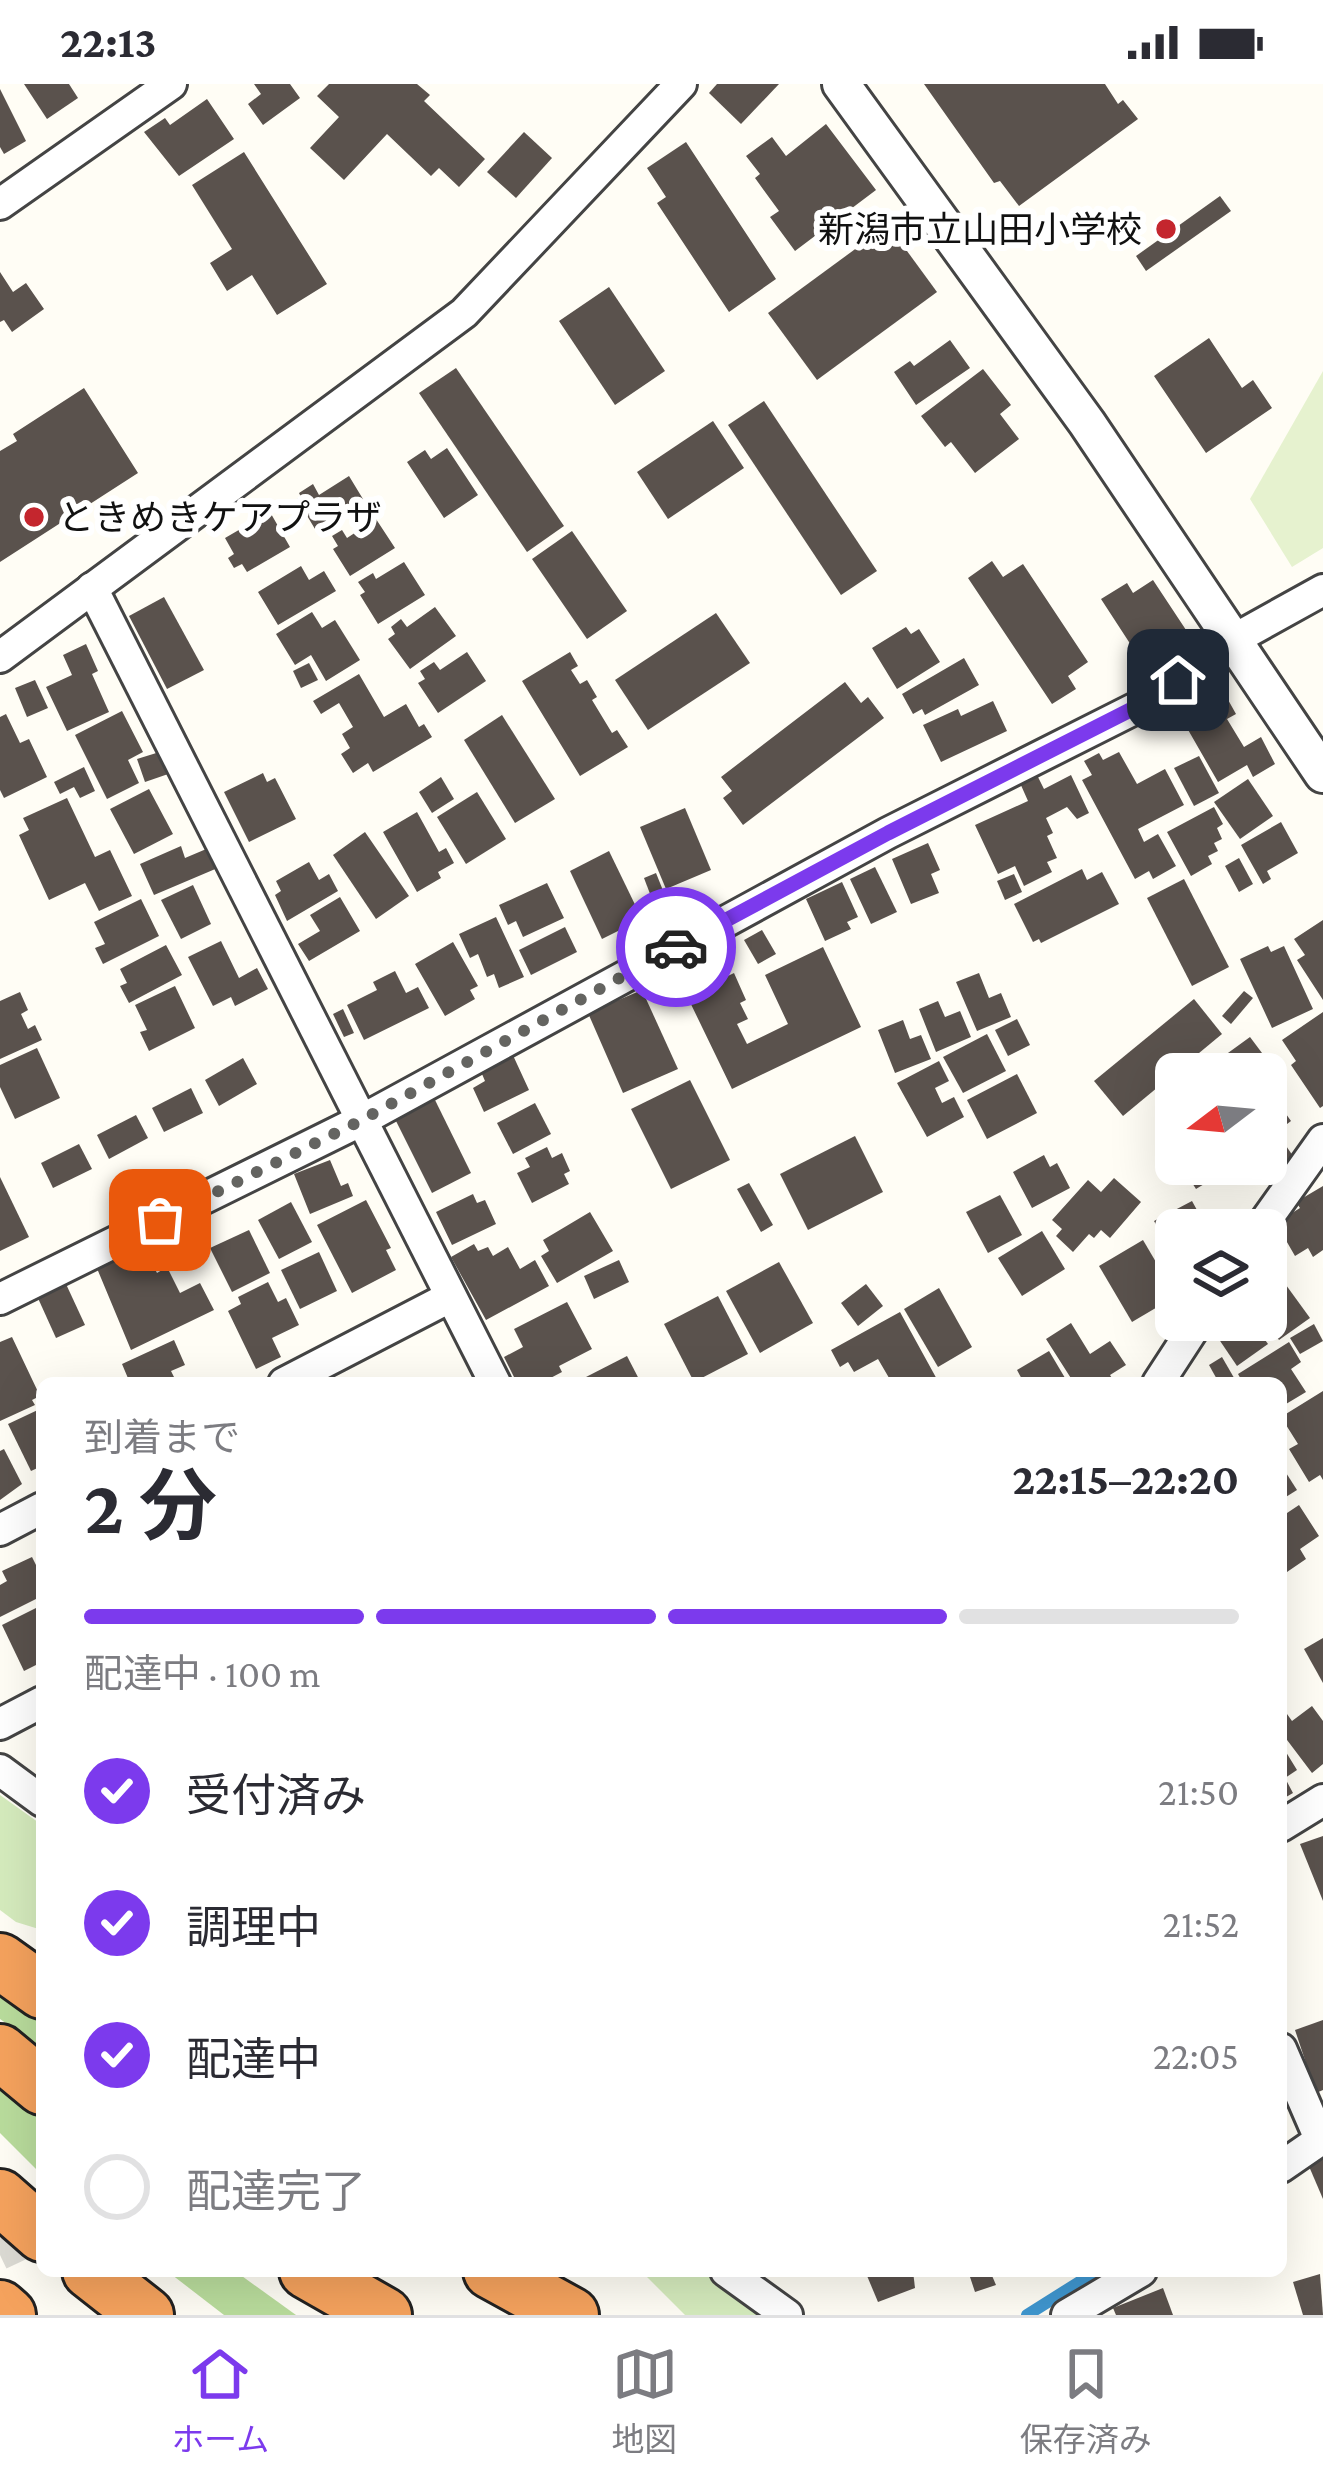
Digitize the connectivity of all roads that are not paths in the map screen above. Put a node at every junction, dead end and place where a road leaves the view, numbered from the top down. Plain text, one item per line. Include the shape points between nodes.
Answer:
1 (171, 84) edge
2 (681, 84) edge
3 (841, 84) edge
4 (0, 204) edge
5 (92, 588) junction
6 (1323, 590) edge
7 (1233, 640) junction
8 (0, 657) edge
9 (1323, 774) edge
10 (360, 1121) junction
11 (1323, 1141) edge
12 (1273, 1209) edge
13 (450, 1297) junction
14 (0, 1299) edge
15 (1185, 1341) edge
16 (296, 1377) edge
17 (492, 1377) edge
18 (1162, 1377) edge
19 (36, 1511) edge
20 (0, 1530) edge
21 (36, 1705) edge
22 (0, 1724) edge
23 (0, 1770) edge
24 (36, 1797) edge
25 (1323, 1799) edge
26 (1287, 1822) edge
27 (0, 1960) edge
28 (36, 1986) edge
29 (0, 2052) edge
30 (1287, 2062) edge
31 (36, 2082) edge
32 (1322, 2139) edge
33 (1287, 2163) edge
34 (0, 2197) edge
35 (36, 2229) edge
36 (98, 2277) edge
37 (270, 2277) edge
38 (318, 2277) edge
39 (502, 2277) edge
40 (734, 2277) edge
41 (1128, 2277) edge
42 (0, 2308) edge
43 (8, 2315) edge
44 (146, 2315) edge
45 (324, 2315) edge
46 (385, 2315) edge
47 (571, 2315) edge
48 (787, 2315) edge
49 (1067, 2315) edge

1 - 4 street
2 - 5 street via 464,313
3 - 7 street
5 - 8 street
5 - 10 street
6 - 7 street
7 - 9 street
7 - 10 street via 1150,700
10 - 13 street
10 - 14 street
11 - 12 street
13 - 16 street
13 - 17 street
15 - 18 street
19 - 20 street
21 - 22 street
23 - 24 street
25 - 26 street
27 - 28 highway
29 - 31 highway
30 - 32 street
32 - 33 street
34 - 35 highway
36 - 44 highway
37 - 45 highway
38 - 46 highway
39 - 47 highway
40 - 48 street
41 - 49 street
42 - 43 highway

